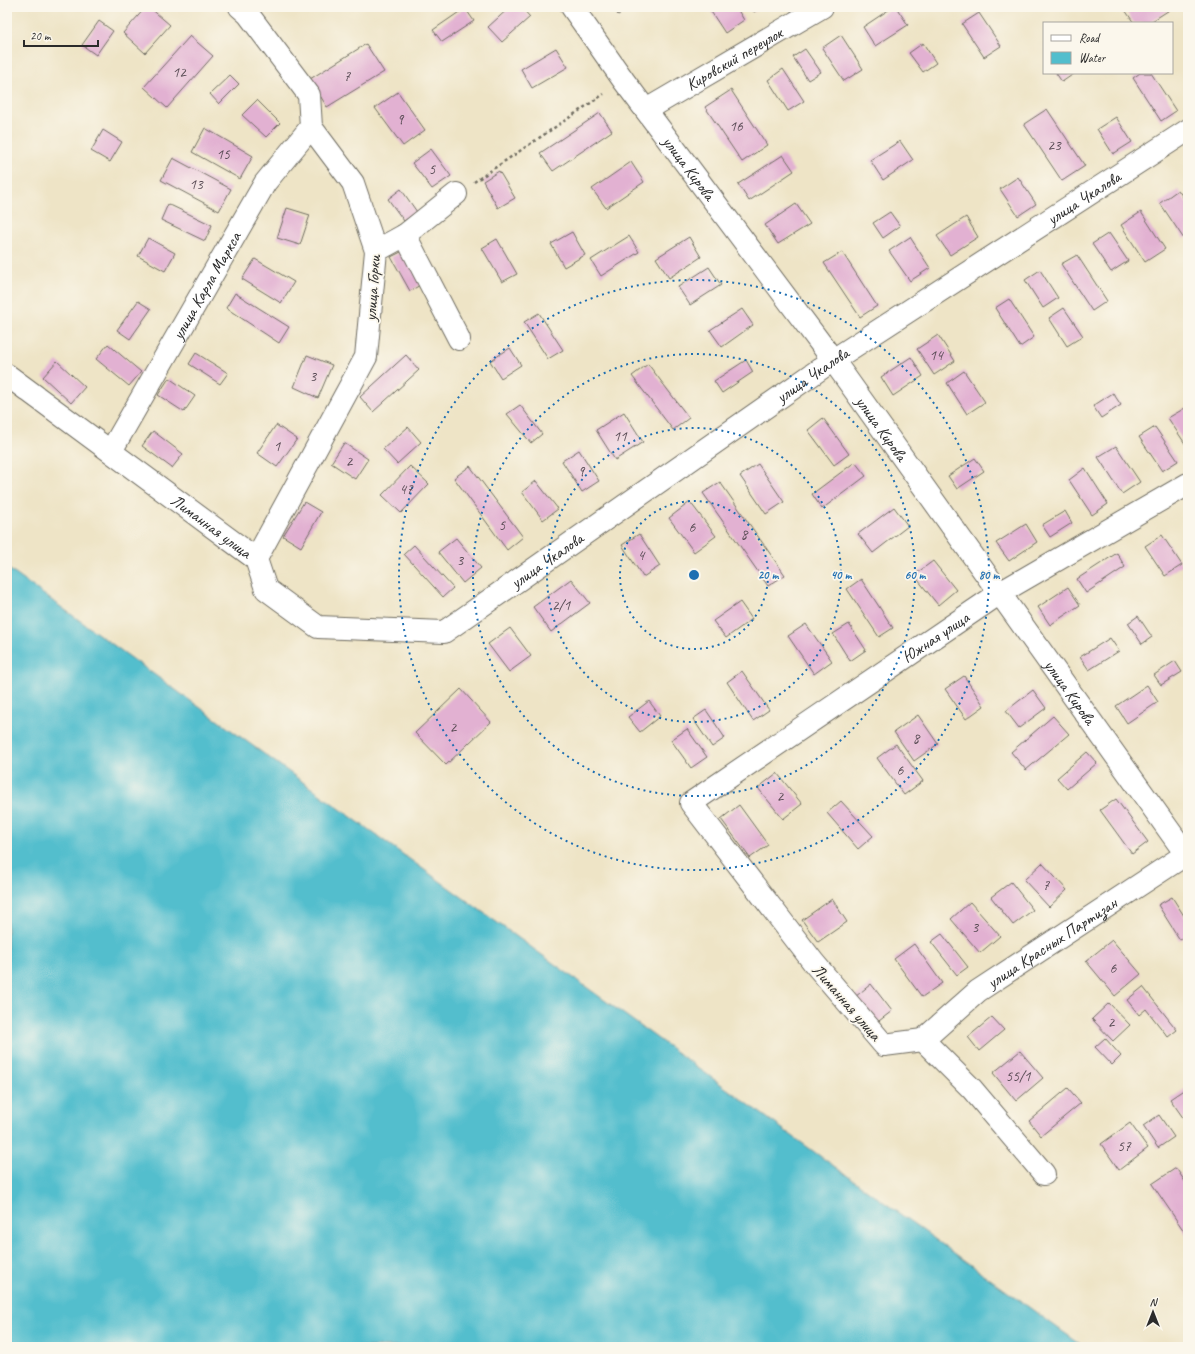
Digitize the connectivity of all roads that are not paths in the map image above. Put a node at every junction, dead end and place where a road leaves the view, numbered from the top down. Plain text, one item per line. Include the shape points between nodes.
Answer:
1 (572, 7) edge
2 (822, 7) edge
3 (249, 9) edge
4 (646, 110) junction
5 (311, 127) junction
6 (1188, 130) edge
7 (456, 194) road end
8 (405, 235) junction
9 (376, 251) junction
10 (459, 339) dead end
11 (833, 360) junction
12 (7, 375) edge
13 (111, 451) junction
14 (1188, 484) edge
15 (256, 559) junction
16 (1000, 593) junction
17 (444, 632) joint
18 (691, 803) joint
19 (1187, 854) edge
20 (923, 1040) junction
21 (1044, 1174) dead end

1 - 4 street, улица Кирова
2 - 4 street, Кировский переулок
3 - 5 street via 309,95
4 - 11 street, улица Кирова
5 - 9 street, улица Горки via 353,183
5 - 13 street, улица Карла Маркса via 265,183
6 - 11 street, улица Чкалова
7 - 8 street
8 - 9 street
8 - 10 street
9 - 15 street, улица Горки via 366,357
11 - 16 street, улица Кирова
11 - 17 street, улица Чкалова
12 - 13 street, Лиманная улица
13 - 15 street, Лиманная улица
14 - 16 street, Южная улица
15 - 17 street, Лиманная улица via 266,589 318,627
16 - 18 street, Южная улица
16 - 19 street, улица Кирова
18 - 20 street, Лиманная улица via 814,963 884,1045
19 - 20 street, улица Красных Партизан via 978,991
20 - 21 street via 972,1090

